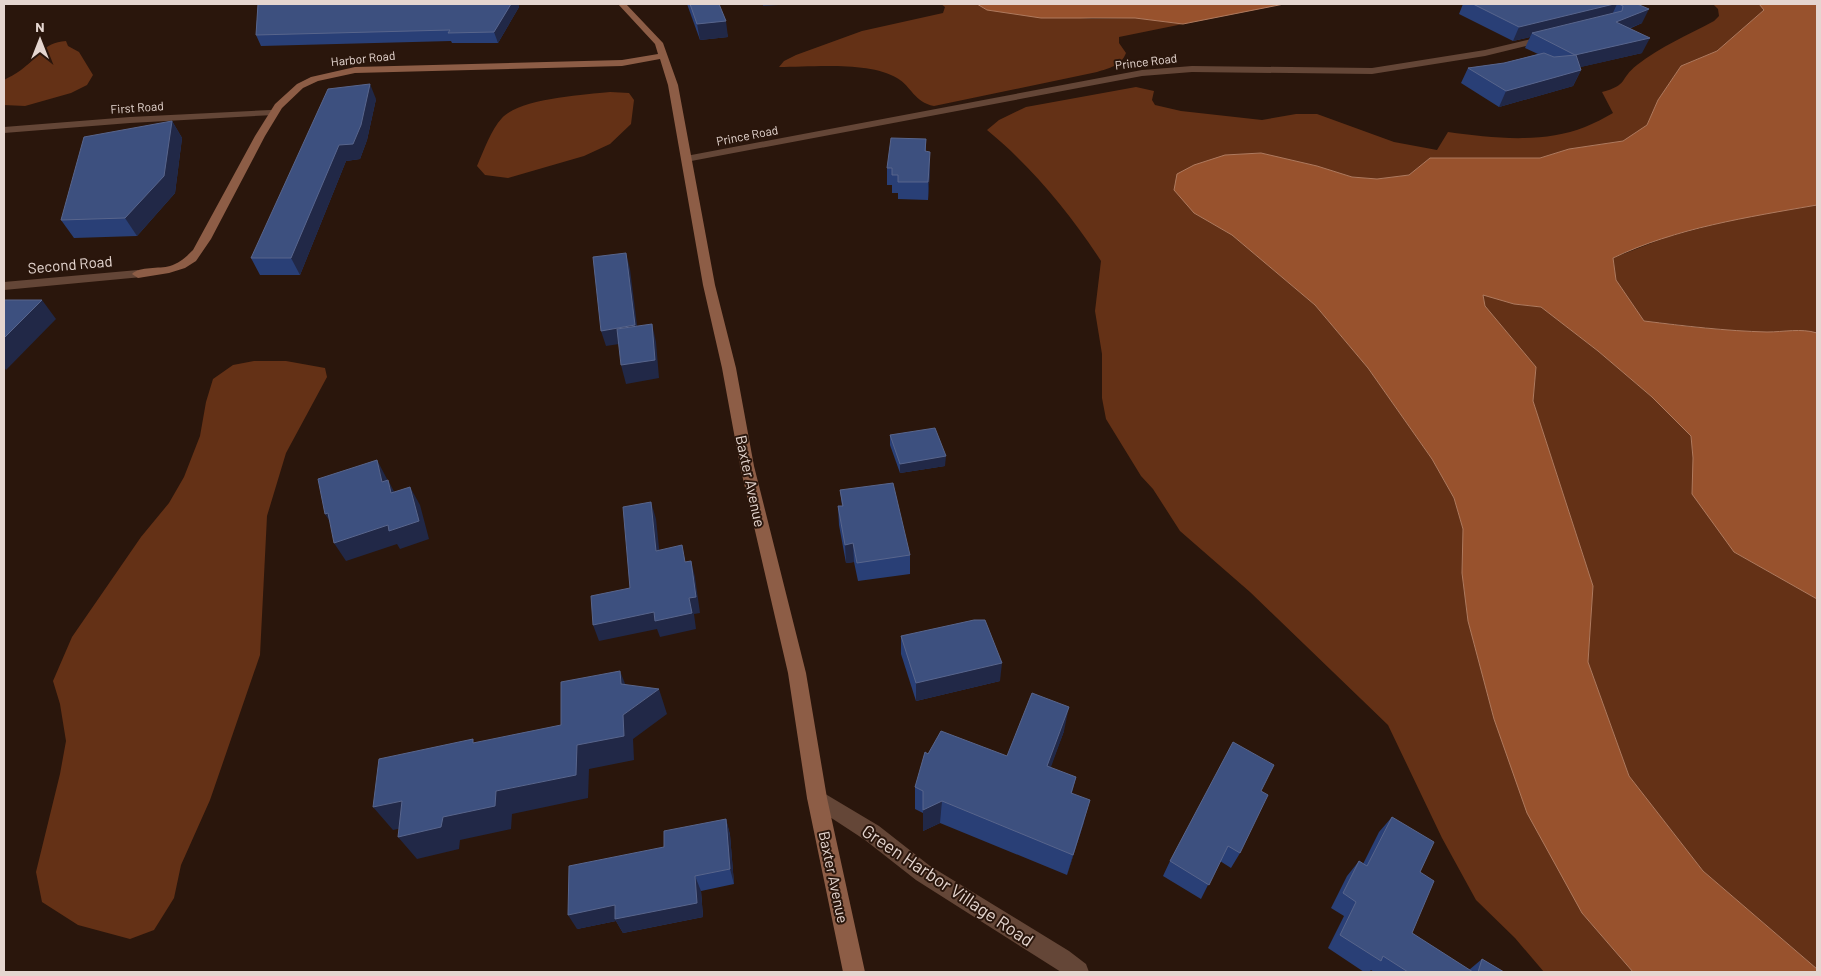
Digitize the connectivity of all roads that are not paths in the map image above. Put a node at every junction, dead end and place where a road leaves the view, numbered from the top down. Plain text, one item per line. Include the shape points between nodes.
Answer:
1 (622, 4) edge
2 (1553, 37) edge
3 (663, 56) junction
4 (271, 113) junction
5 (4, 130) edge
6 (686, 159) junction
7 (138, 274) joint
8 (4, 286) edge
9 (817, 798) junction
10 (854, 972) edge
11 (1078, 972) edge

1 - 3 street, Baxter Avenue via 659,43
2 - 6 street, Prince Road via 1485,54 1372,71 1192,68 1142,73
3 - 4 street, Harbor Road via 622,64 389,67 331,73 291,92
3 - 6 street, Baxter Avenue via 675,93
4 - 5 street, First Road
4 - 7 street, Harbor Road via 210,232 194,256 168,270
6 - 9 street, Baxter Avenue via 747,466 798,673
7 - 8 street, Second Road
9 - 10 street, Baxter Avenue
9 - 11 street, Green Harbor Village Road via 872,833 923,873

